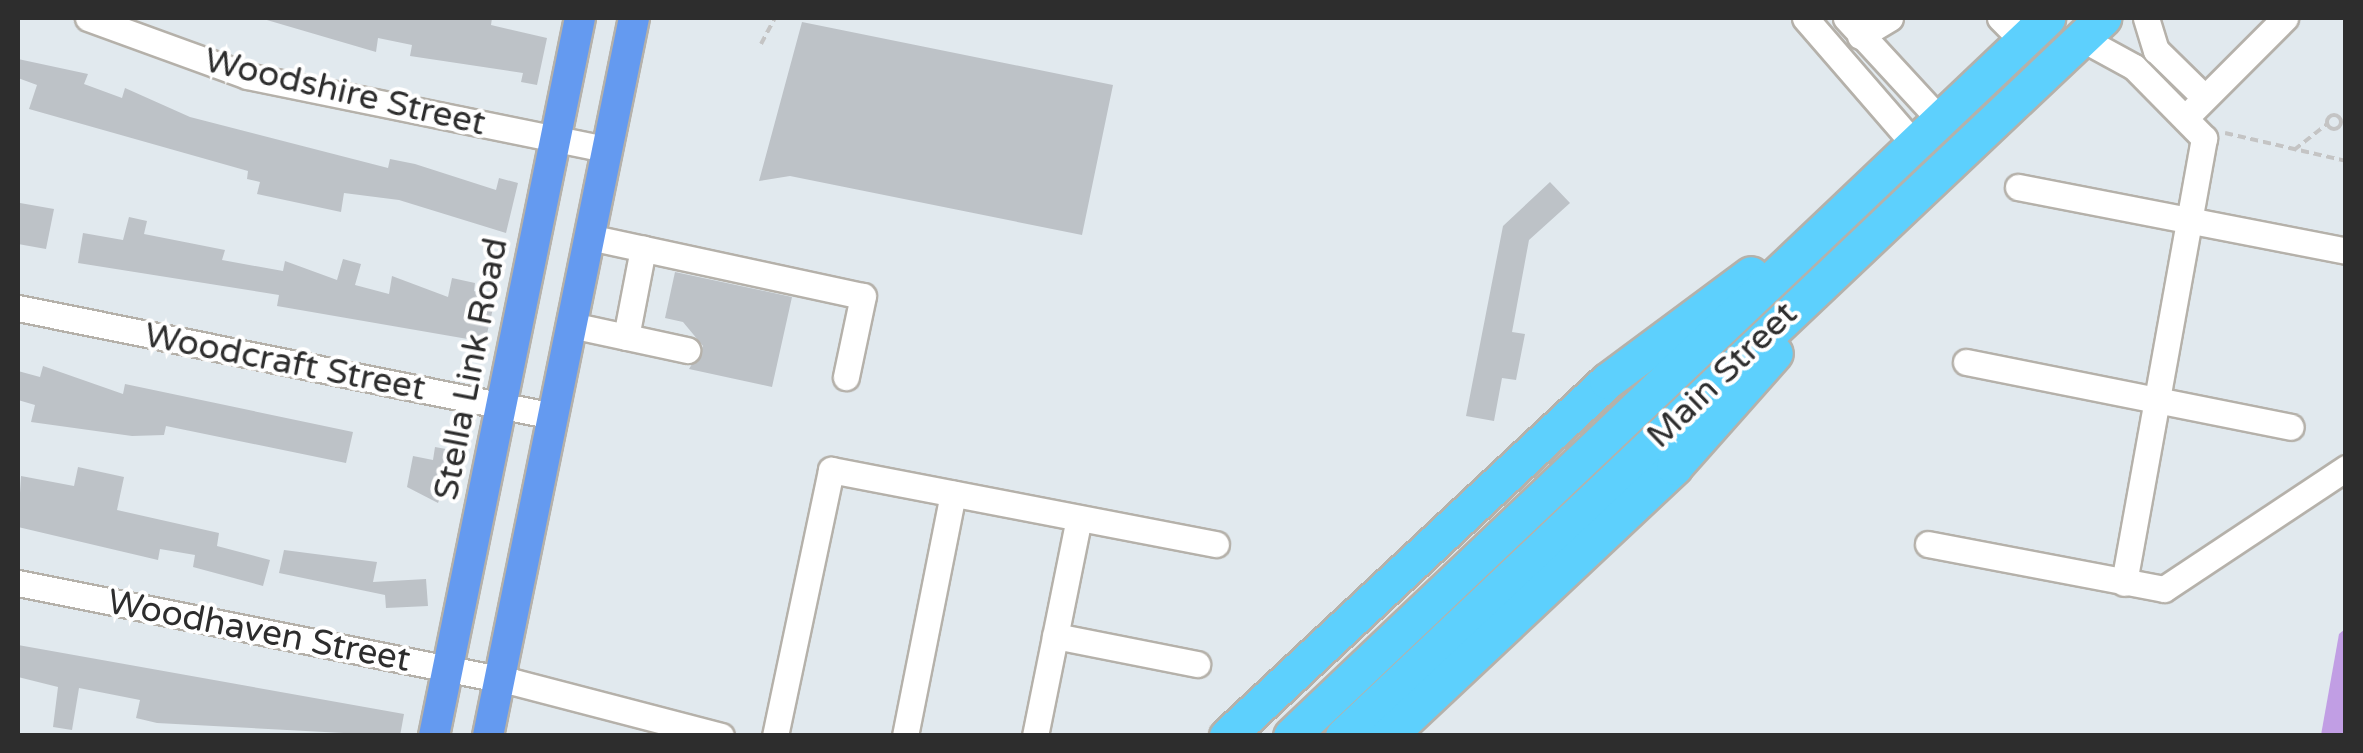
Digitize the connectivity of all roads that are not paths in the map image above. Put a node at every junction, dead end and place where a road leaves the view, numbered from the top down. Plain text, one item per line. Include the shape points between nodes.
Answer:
1 (88, 18) edge
2 (580, 18) edge
3 (634, 18) edge
4 (1804, 18) edge
5 (1890, 18) edge
6 (2146, 18) edge
7 (2285, 18) edge
8 (2023, 25) edge
9 (1853, 27) edge
10 (2092, 28) edge
11 (2167, 60) junction
12 (2150, 82) junction
13 (2196, 106) junction
14 (1927, 132) junction
15 (556, 139) junction
16 (607, 149) junction
17 (1931, 176) junction
18 (1880, 178) junction
19 (2018, 187) dead end
20 (2194, 222) junction
21 (589, 237) junction
22 (642, 249) junction
23 (2346, 251) edge
24 (18, 308) edge
25 (572, 325) junction
26 (626, 337) junction
27 (687, 350) dead end
28 (1966, 362) dead end
29 (846, 377) dead end
30 (2160, 401) junction
31 (502, 405) junction
32 (553, 416) junction
33 (2290, 427) dead end
34 (2346, 468) edge
35 (953, 494) junction
36 (1079, 518) junction
37 (1216, 544) dead end
38 (1928, 544) dead end
39 (18, 583) edge
40 (2124, 583) junction
41 (1056, 636) junction
42 (1197, 664) dead end
43 (448, 668) junction
44 (500, 679) junction
45 (434, 736) edge
46 (488, 736) edge
47 (722, 736) edge
48 (775, 736) edge
49 (904, 736) edge
50 (1036, 736) edge
51 (1227, 736) edge
52 (1291, 736) edge
53 (1344, 736) edge
54 (1388, 736) edge

1 - 15 street, Woodshire Street via 247,76
2 - 15 main road, Stella Link Road
3 - 16 main road
4 - 14 street
5 - 9 street
6 - 11 street
7 - 13 street
8 - 14 highway, Main Street
9 - 14 street
10 - 12 street
10 - 17 highway, Main Street
11 - 12 street
11 - 13 street
12 - 13 street
13 - 20 street via 2204,138
14 - 18 highway, Main Street
15 - 16 street, Woodshire Street
15 - 31 main road, Stella Link Road
16 - 21 main road
17 - 53 highway, Main Street
17 - 54 highway via 1674,467
18 - 51 highway via 1607,381
18 - 52 highway, Main Street
19 - 20 street
20 - 23 street
20 - 30 street
21 - 22 street
21 - 25 main road
22 - 26 street
22 - 29 street via 863,296
24 - 31 street, Woodcraft Street
25 - 26 street
25 - 32 main road
26 - 27 street
28 - 30 street
30 - 33 street
30 - 40 street
31 - 32 street, Woodcraft Street
31 - 43 main road, Stella Link Road
32 - 44 main road
34 - 40 street via 2180,584
35 - 36 street
35 - 48 street via 832,470
35 - 49 street
36 - 37 street
36 - 41 street
38 - 40 street
39 - 43 street, Woodhaven Street
41 - 42 street
41 - 50 street
43 - 44 street, Woodhaven Street
43 - 45 main road, Stella Link Road
44 - 46 main road
44 - 47 street, Woodhaven Street

